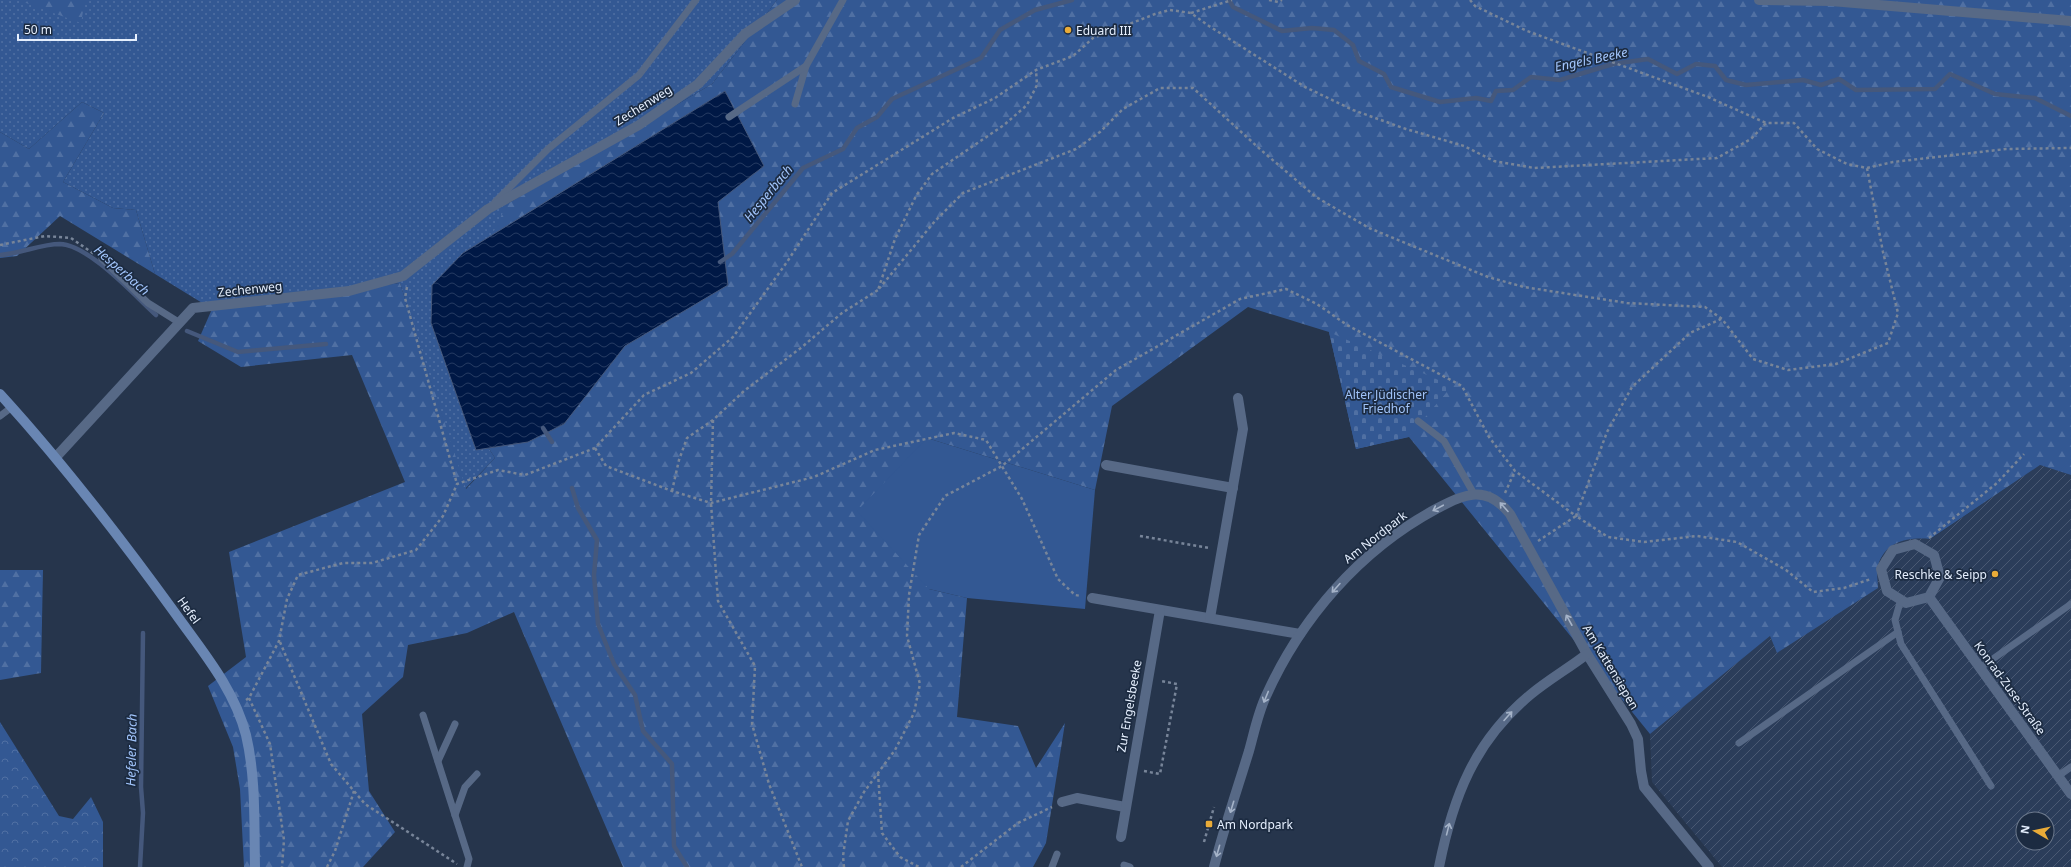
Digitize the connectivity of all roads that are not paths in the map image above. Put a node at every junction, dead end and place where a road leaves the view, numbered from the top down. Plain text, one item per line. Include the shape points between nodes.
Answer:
1 (696, 0) edge
2 (795, 0) edge
3 (844, 0) edge
4 (1759, 0) edge
5 (2071, 21) edge
6 (806, 66) junction
7 (795, 104) dead end
8 (729, 117) dead end
9 (488, 209) junction
10 (102, 259) road end
11 (180, 323) junction
12 (0, 394) edge
13 (1238, 398) dead end
14 (12, 407) junction
15 (0, 416) edge
16 (1418, 421) dead end
17 (56, 457) junction
18 (1106, 465) dead end
19 (1233, 488) junction
20 (1474, 494) junction
21 (1928, 597) junction
22 (1092, 598) road end
23 (1901, 599) junction
24 (2071, 604) edge
25 (1160, 610) junction
26 (1210, 618) junction
27 (1898, 632) junction
28 (1300, 634) junction
29 (1587, 654) junction
30 (1980, 668) junction
31 (423, 715) dead end
32 (455, 724) dead end
33 (1739, 743) dead end
34 (438, 761) junction
35 (2071, 767) edge
36 (477, 774) dead end
37 (2058, 776) junction
38 (1991, 786) dead end
39 (2069, 787) edge
40 (1062, 802) road end
41 (1125, 807) junction
42 (455, 815) junction
43 (1121, 836) dead end
44 (1057, 854) dead end
45 (256, 867) edge
46 (467, 867) edge
47 (1052, 867) edge
48 (1214, 867) edge
49 (1440, 867) edge
50 (1708, 867) edge

1 - 9 lane, Zechenweg via 639,75 548,149
2 - 9 street, Zechenweg via 745,34 698,84 639,125
3 - 6 lane
4 - 5 street via 1838,1
6 - 7 lane
6 - 8 lane
9 - 11 street, Zechenweg via 403,276 349,291 193,308
10 - 11 lane via 148,303
11 - 17 street, Zechenweg
12 - 14 main road, Hefel
13 - 19 street via 1243,429
14 - 15 lane
14 - 17 main road, Hefel
16 - 20 lane via 1444,441
17 - 45 main road, Hefel via 144,571 228,687 246,734 253,784
18 - 19 street
19 - 26 street
20 -> 28 street, Am Nordpark via 1460,497 1422,517 1355,567
29 -> 20 street, Am Kattensiepen via 1510,514 1501,503 1488,496
21 - 23 street via 1906,602
21 - 23 street via 1940,577 1934,555 1915,544 1893,550 1881,569 1887,591
21 - 30 street, Konrad-Zuse-Straße
22 - 25 street
23 - 27 lane via 1895,620
24 - 30 lane
25 - 26 street
25 - 41 street, Zur Engelsbeeke
26 - 28 street
27 - 33 lane
27 - 38 lane via 1901,644
28 -> 48 street, Am Nordpark via 1266,697
49 -> 29 street via 1454,808 1475,758 1487,740 1531,694
29 - 50 street, Am Kattensiepen via 1638,739 1644,787
30 - 37 street, Konrad-Zuse-Straße
31 - 34 lane
32 - 34 lane
34 - 42 lane
35 - 37 lane
36 - 42 lane via 465,787
37 - 39 street, Konrad-Zuse-Straße
40 - 41 street via 1077,798
41 - 43 street, Zur Engelsbeeke
42 - 46 lane via 469,859
44 - 47 lane

